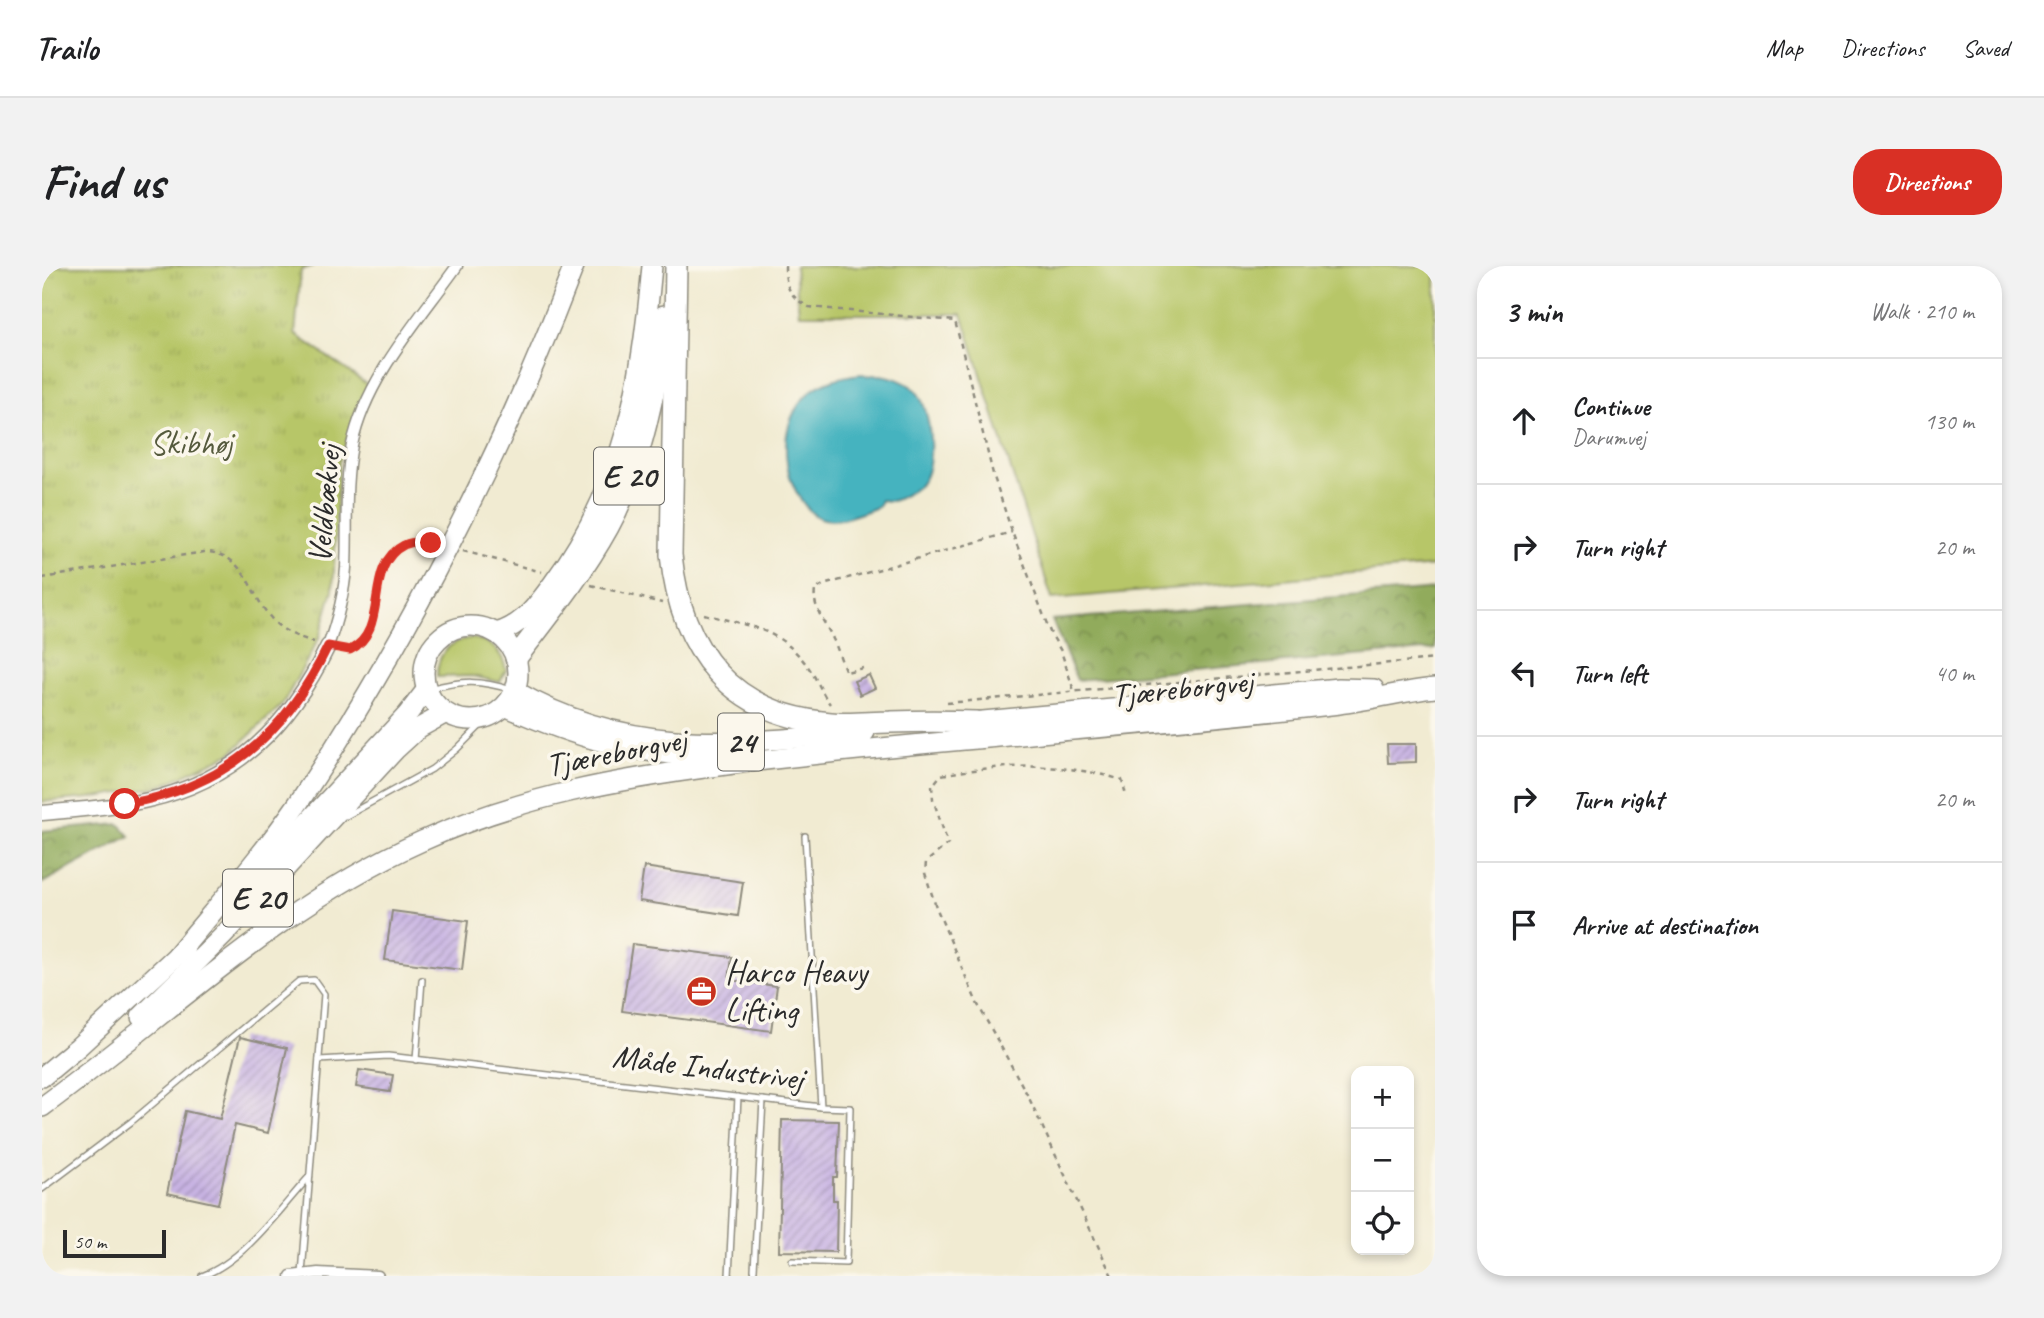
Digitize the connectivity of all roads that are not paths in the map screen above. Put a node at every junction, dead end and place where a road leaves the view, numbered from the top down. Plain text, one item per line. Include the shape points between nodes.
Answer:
1 (457, 266) edge
2 (574, 266) edge
3 (652, 266) edge
4 (668, 266) edge
5 (677, 266) edge
6 (496, 633) junction
7 (328, 646) joint
8 (516, 658) junction
9 (1429, 689) edge
10 (427, 690) junction
11 (503, 705) junction
12 (446, 713) junction
13 (976, 722) junction
14 (797, 755) junction
15 (42, 813) edge
16 (313, 836) junction
17 (805, 836) dead end
18 (177, 955) junction
19 (422, 980) dead end
20 (319, 1060) junction
21 (416, 1060) junction
22 (42, 1077) edge
23 (71, 1086) junction
24 (738, 1097) junction
25 (764, 1100) junction
26 (42, 1107) edge
27 (821, 1107) junction
28 (310, 1176) junction
29 (42, 1189) edge
30 (792, 1261) dead end
31 (754, 1270) dead end
32 (298, 1275) edge
33 (202, 1276) edge
34 (378, 1276) edge
35 (729, 1276) edge

1 - 7 street, Veldbækvej via 384,369 365,407 347,477 346,571
2 - 18 highway, E 20 via 499,442 387,656 298,803
3 - 6 highway via 644,351 629,426 601,503 546,593 527,616
4 - 8 highway, E 20 via 656,371 631,471 610,524 585,566
5 - 13 highway via 671,555 678,601 700,652 738,692 792,716 833,723
6 - 8 highway
6 - 10 highway via 458,628 436,641 425,664
7 - 15 street via 291,710 262,741 223,769 151,800
8 - 11 highway via 518,680
9 - 13 highway, Tjæreborgvej / 24 via 1339,688
9 - 14 highway, Tjæreborgvej / 24 via 1342,704
10 - 11 lane via 456,681 486,682
10 - 12 highway
10 - 18 highway, E 20 via 212,925
11 - 12 highway via 467,720
11 - 13 highway, 24 via 541,706 619,733 705,743
11 - 14 highway, 24 via 572,734 648,752 703,757
11 - 16 lane via 432,769
12 - 16 highway, Tjæreborgvej / E 20 via 419,728 395,750
14 - 23 highway, Tjæreborgvej via 593,785 506,808 421,841 307,903
16 - 23 highway, Tjæreborgvej / E 20 via 223,936
17 - 27 lane, Måde Industrivej
18 - 22 highway, E 20
19 - 21 lane
20 - 21 lane, Måde Industrivej via 388,1056
20 - 28 lane
20 - 29 lane via 324,994 314,980 299,981 131,1122
21 - 24 lane, Måde Industrivej
23 - 26 highway, Tjæreborgvej / E 20
24 - 25 lane, Måde Industrivej
24 - 35 lane
25 - 27 lane, Måde Industrivej
25 - 31 lane
27 - 30 lane via 850,1108 846,1263
28 - 32 lane
28 - 33 lane via 240,1252
32 - 34 street

